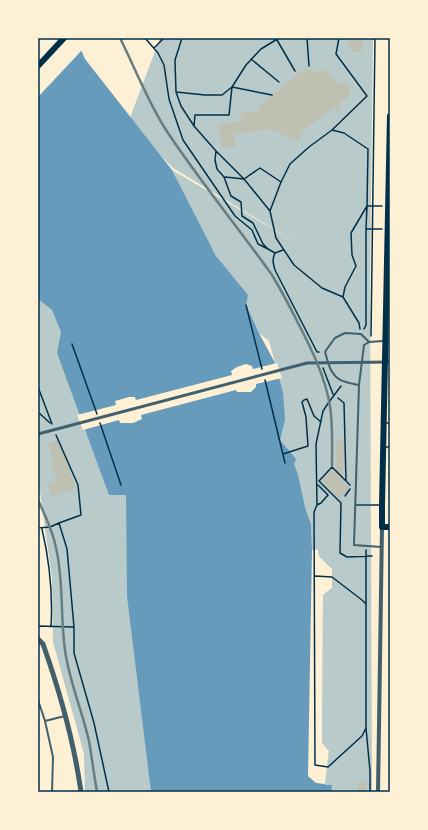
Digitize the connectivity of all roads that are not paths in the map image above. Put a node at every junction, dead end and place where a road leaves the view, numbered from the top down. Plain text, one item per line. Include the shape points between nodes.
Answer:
1 (64, 38) edge
2 (38, 66) edge
3 (390, 116) edge
4 (389, 221) edge
5 (386, 341) junction
6 (370, 342) junction
7 (390, 362) edge
8 (359, 385) junction
9 (387, 423) edge
10 (38, 434) edge
11 (387, 447) edge
12 (356, 505) junction
13 (382, 505) junction
14 (382, 527) junction
15 (390, 527) edge
16 (381, 547) junction
17 (38, 639) edge
18 (38, 700) edge
19 (65, 716) junction
20 (45, 721) junction
21 (52, 792) edge
22 (81, 792) edge
23 (378, 792) edge

1 - 2 main road
3 - 4 main road
4 - 5 main road
5 - 6 lane
5 - 9 main road
6 - 8 lane via 364,345
6 - 8 lane via 361,334 345,333 335,338 326,352 332,373 346,382
7 - 10 street via 307,363
8 - 12 lane
9 - 11 main road
11 - 13 main road
12 - 13 lane
12 - 16 lane via 354,545
13 - 14 main road
14 - 15 main road
14 - 16 street
16 - 23 street
17 - 19 street via 43,644
18 - 20 lane
19 - 20 lane
19 - 22 street
20 - 21 lane via 53,757

